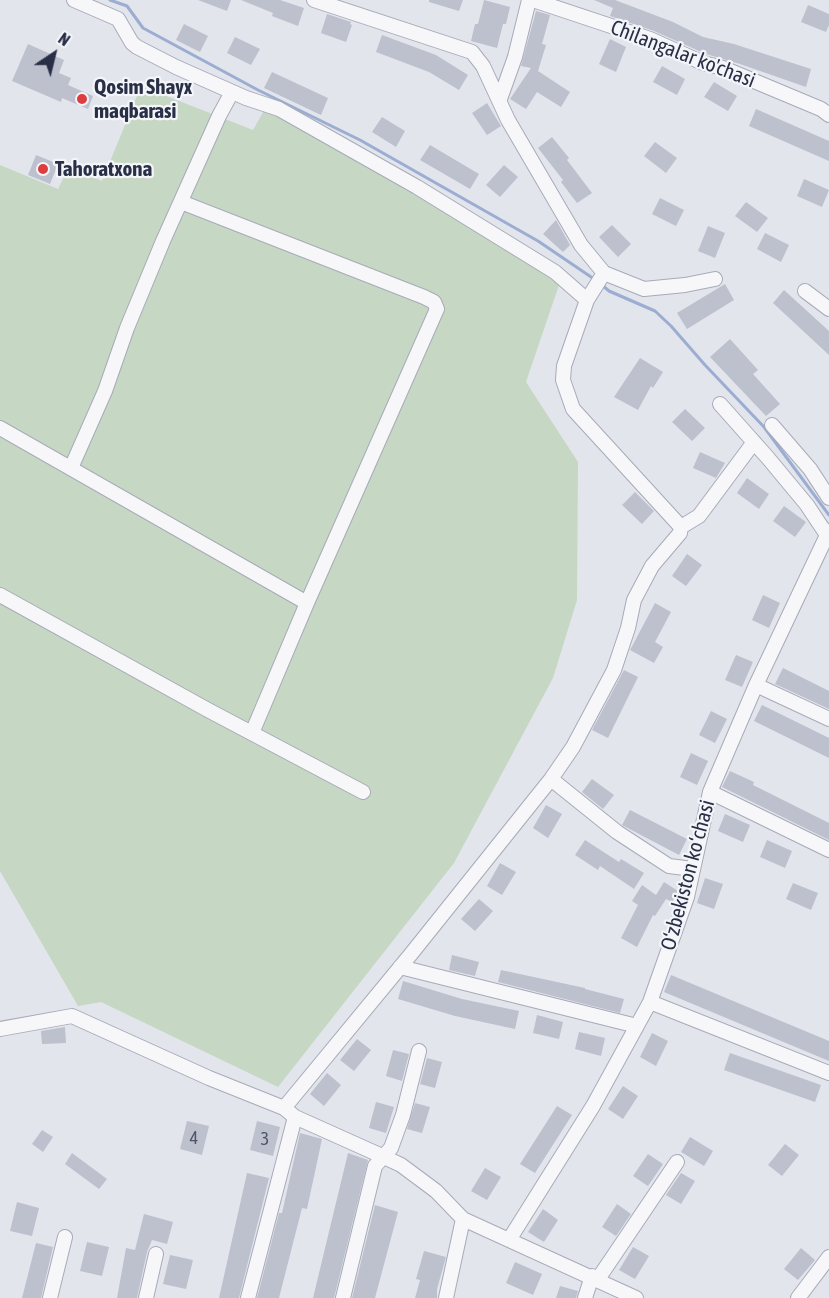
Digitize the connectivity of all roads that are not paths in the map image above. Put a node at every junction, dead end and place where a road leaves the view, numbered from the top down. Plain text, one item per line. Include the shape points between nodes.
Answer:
1 (74, 0) edge
2 (314, 0) edge
3 (531, 0) edge
4 (232, 92) junction
5 (500, 99) junction
6 (829, 115) edge
7 (181, 202) junction
8 (604, 273) junction
9 (715, 279) dead end
10 (806, 291) dead end
11 (587, 300) junction
12 (829, 309) edge
13 (720, 404) dead end
14 (772, 425) dead end
15 (0, 428) edge
16 (754, 442) junction
17 (71, 468) junction
18 (829, 498) edge
19 (681, 527) junction
20 (828, 538) edge
21 (0, 595) edge
22 (307, 603) junction
23 (756, 685) junction
24 (829, 719) edge
25 (252, 733) junction
26 (551, 779) junction
27 (363, 792) dead end
28 (710, 792) junction
29 (829, 850) edge
30 (693, 869) junction
31 (400, 967) junction
32 (650, 1002) junction
33 (637, 1026) junction
34 (0, 1029) edge
35 (419, 1051) dead end
36 (829, 1073) edge
37 (284, 1108) junction
38 (295, 1117) junction
39 (382, 1156) junction
40 (677, 1162) dead end
41 (463, 1219) junction
42 (65, 1237) dead end
43 (509, 1240) junction
44 (156, 1254) dead end
45 (829, 1257) edge
46 (595, 1278) junction
47 (51, 1298) edge
48 (146, 1298) edge
49 (248, 1298) edge
50 (343, 1298) edge
51 (446, 1298) edge
52 (585, 1298) edge
53 (636, 1298) edge
54 (798, 1298) edge

1 - 4 street via 118,19 137,47
2 - 5 street via 472,52
3 - 5 street
3 - 6 street, Chilangalar ko'chasi via 650,39
4 - 7 street
4 - 11 street via 279,109 427,193 555,272
5 - 8 street via 508,120 581,245
7 - 17 street
7 - 22 street via 424,297 434,302 437,309
8 - 9 street via 644,289
8 - 11 street
10 - 12 street
11 - 19 street via 564,366 563,380 573,409
13 - 16 street
14 - 18 street
15 - 17 street
16 - 19 street via 699,516
16 - 20 street via 807,505
17 - 22 street
19 - 26 street via 652,566 634,600 614,670 573,747
20 - 23 street, O‘zbekiston ko‘chasi
21 - 25 street
22 - 25 street
23 - 24 street
23 - 28 street, O‘zbekiston ko‘chasi
25 - 27 street
26 - 30 street via 617,832 669,866
26 - 31 street
28 - 29 street
28 - 30 street, O‘zbekiston ko‘chasi
30 - 32 street, O‘zbekiston ko‘chasi via 684,907
31 - 33 street
31 - 37 street
32 - 33 street, O‘zbekiston ko‘chasi
32 - 36 street
33 - 43 street, O‘zbekiston ko‘chasi via 593,1106
34 - 37 street via 72,1016
35 - 39 street via 403,1115 391,1148
37 - 38 street
38 - 39 street
38 - 49 street
39 - 41 street via 436,1191
39 - 50 street via 375,1166
40 - 46 street
41 - 43 street
41 - 51 street
42 - 47 street
43 - 46 street
44 - 48 street
45 - 54 street
46 - 52 street
46 - 53 street

